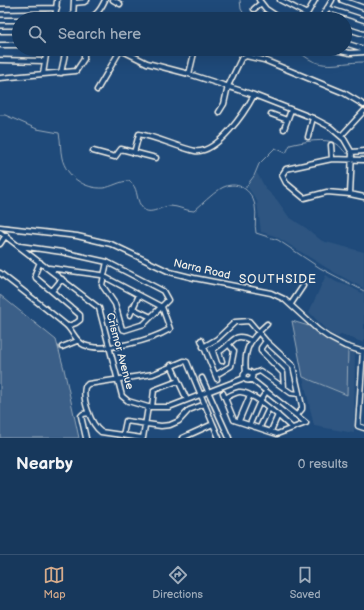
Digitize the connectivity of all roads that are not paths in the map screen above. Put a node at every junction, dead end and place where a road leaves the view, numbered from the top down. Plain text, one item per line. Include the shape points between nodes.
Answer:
1 (57, 0) edge
2 (87, 0) edge
3 (105, 0) edge
4 (113, 0) edge
5 (280, 0) edge
6 (315, 0) edge
7 (332, 0) edge
8 (342, 0) edge
9 (74, 1) edge
10 (260, 2) edge
11 (120, 4) dead end
12 (57, 8) junction
13 (327, 8) junction
14 (364, 8) edge
15 (0, 9) edge
16 (254, 9) dead end
17 (56, 12) edge
18 (73, 12) edge
19 (99, 12) edge
20 (270, 12) edge
21 (303, 12) edge
22 (308, 12) edge
23 (325, 12) edge
24 (339, 12) edge
25 (352, 16) edge
26 (0, 20) edge
27 (12, 20) edge
28 (364, 20) edge
29 (352, 30) edge
30 (0, 31) edge
31 (12, 31) edge
32 (364, 34) edge
33 (0, 45) edge
34 (12, 45) edge
35 (352, 45) edge
36 (364, 49) edge
37 (364, 52) edge
38 (352, 53) edge
39 (46, 56) edge
40 (65, 56) edge
41 (84, 56) edge
42 (117, 56) edge
43 (134, 56) edge
44 (193, 56) edge
45 (0, 60) edge
46 (45, 61) junction
47 (61, 73) junction
48 (43, 74) junction
49 (189, 74) junction
50 (0, 78) edge
51 (228, 86) junction
52 (96, 90) dead end
53 (254, 95) junction
54 (364, 105) edge
55 (291, 110) junction
56 (364, 111) edge
57 (219, 112) dead end
58 (271, 114) dead end
59 (313, 118) junction
60 (287, 120) junction
61 (284, 129) dead end
62 (341, 136) junction
63 (308, 137) dead end
64 (331, 145) dead end
65 (93, 151) dead end
66 (364, 151) edge
67 (134, 153) junction
68 (352, 155) junction
69 (156, 158) dead end
70 (332, 158) junction
71 (364, 160) edge
72 (350, 194) junction
73 (364, 197) edge
74 (0, 227) edge
75 (0, 232) edge
76 (6, 235) junction
77 (0, 244) edge
78 (18, 245) junction
79 (40, 262) junction
80 (107, 262) junction
81 (49, 268) junction
82 (0, 273) edge
83 (103, 276) junction
84 (62, 279) junction
85 (304, 286) dead end
86 (52, 291) junction
87 (139, 295) junction
88 (291, 304) junction
89 (162, 307) junction
90 (132, 308) junction
91 (130, 315) dead end
92 (151, 317) junction
93 (267, 324) dead end
94 (68, 326) junction
95 (258, 331) junction
96 (201, 340) dead end
97 (250, 340) junction
98 (266, 340) junction
99 (77, 341) junction
100 (229, 345) junction
101 (110, 346) junction
102 (62, 347) dead end
103 (203, 347) junction
104 (363, 351) edge
105 (222, 361) dead end
106 (171, 365) junction
107 (246, 372) junction
108 (251, 376) junction
109 (202, 378) dead end
110 (244, 378) junction
111 (118, 379) junction
112 (178, 381) junction
113 (362, 385) edge
114 (284, 388) junction
115 (208, 391) junction
116 (266, 392) junction
117 (200, 394) junction
118 (299, 394) junction
119 (250, 395) junction
120 (362, 396) edge
121 (187, 400) junction
122 (260, 401) junction
123 (205, 404) junction
124 (362, 406) edge
125 (150, 407) junction
126 (269, 408) junction
127 (89, 413) junction
128 (278, 415) junction
129 (297, 416) junction
130 (359, 417) junction
131 (364, 417) edge
132 (239, 421) junction
133 (146, 424) junction
134 (213, 424) junction
135 (250, 424) junction
136 (260, 427) junction
137 (292, 428) junction
138 (364, 428) edge
139 (271, 431) junction
140 (123, 435) junction
141 (86, 438) edge
142 (142, 438) edge
143 (182, 438) edge
144 (219, 438) edge
145 (229, 438) edge

1 - 12 street
2 - 9 street
3 - 19 street
4 - 11 street
5 - 21 street
6 - 22 street
7 - 13 street
8 - 14 street
9 - 18 street
10 - 16 street
10 - 20 street
12 - 15 street
12 - 17 street
13 - 23 street
13 - 24 street
25 - 28 street
26 - 27 street
29 - 32 street
30 - 31 street
33 - 34 street
35 - 36 street
37 - 38 street
39 - 46 street
40 - 47 street
41 - 47 street via 78,70
42 - 52 street
43 - 49 street
44 - 49 street
45 - 46 street
46 - 48 street
47 - 48 street
48 - 50 street
49 - 51 street
51 - 53 street
51 - 54 street via 242,59 251,56 344,92
51 - 57 street via 227,98
53 - 55 street
53 - 67 street via 236,123 210,148 197,151 139,134
55 - 59 street
55 - 60 street
56 - 62 street
58 - 60 street
59 - 62 street
59 - 63 street
60 - 61 street
62 - 68 street
64 - 70 street
65 - 67 street via 115,156 121,149
66 - 68 street
67 - 69 street
68 - 70 street
68 - 71 street
68 - 72 street
70 - 72 street via 286,169 282,176 287,184 304,198 327,192
72 - 73 street
74 - 88 street, Narra Road via 77,236 111,244 170,272 272,293
75 - 76 street, Crismor Avenue
76 - 77 street
76 - 78 street, Crismor Avenue
78 - 79 street, Crismor Avenue
78 - 80 street
79 - 81 street, Crismor Avenue
79 - 86 street via 36,278
80 - 83 street
80 - 89 street via 163,291 168,298
81 - 83 street
81 - 84 street, Crismor Avenue
82 - 94 street
83 - 87 street
83 - 92 street via 103,288 116,304 123,331 144,324
84 - 86 street
84 - 101 street, Crismor Avenue via 99,308
85 - 88 street
86 - 94 street via 80,315 80,320
87 - 89 street
87 - 90 street
88 - 104 street, Narra Road via 328,337 345,346
89 - 92 street
89 - 101 street via 171,327 169,330 145,340
90 - 91 street
90 - 92 street
93 - 95 street
94 - 99 street
95 - 97 street
95 - 98 street
95 - 103 street via 249,321 235,322 217,339
96 - 103 street
97 - 100 street via 240,335
97 - 107 street via 245,359
98 - 114 street via 261,348 261,354 283,373
98 - 118 street via 293,366
99 - 101 street via 91,347
99 - 102 street
100 - 103 street via 234,351 231,366 217,377
100 - 105 street via 219,352
101 - 111 street, Crismor Avenue
104 - 113 street
106 - 111 street via 153,374
106 - 112 street
106 - 117 street via 185,361
107 - 108 street
107 - 110 street
108 - 110 street via 247,380
108 - 114 street via 260,371
108 - 116 street
109 - 115 street
110 - 115 street, Crismor Avenue
111 - 125 street, Crismor Avenue via 125,399
111 - 127 street via 88,384 85,387
112 - 121 street
112 - 125 street via 154,390
113 - 120 street
114 - 118 street via 291,393
115 - 117 street, Crismor Avenue
115 - 145 street
116 - 122 street
116 - 129 street
117 - 121 street, Crismor Avenue
117 - 123 street
118 - 129 street via 302,409
119 - 122 street
119 - 132 street
119 - 132 street via 245,392 224,395 232,418
120 - 124 street
121 - 125 street, Crismor Avenue via 169,407
122 - 126 street
122 - 135 street
123 - 133 street via 189,410 175,424
123 - 134 street
124 - 130 street
125 - 133 street
126 - 128 street
126 - 136 street
127 - 140 street via 90,419 101,432
127 - 141 street via 81,416
128 - 137 street
128 - 139 street
129 - 137 street via 306,423
130 - 131 street
130 - 138 street via 358,426
132 - 135 street
133 - 140 street via 126,421
133 - 142 street
134 - 143 street
134 - 144 street
135 - 136 street
136 - 139 street
137 - 139 street via 277,434
140 - 142 street

